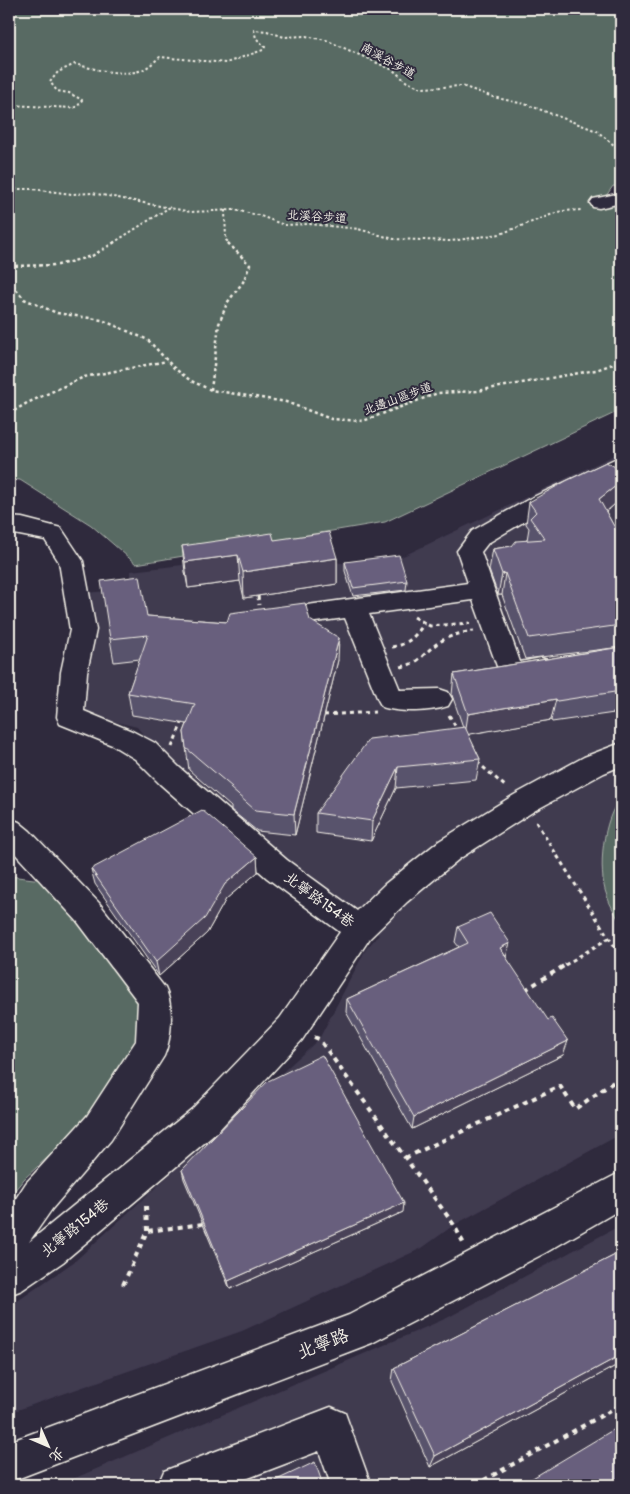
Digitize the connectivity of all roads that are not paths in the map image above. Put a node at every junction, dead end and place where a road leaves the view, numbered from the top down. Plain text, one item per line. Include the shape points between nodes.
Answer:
1 (621, 198) edge
2 (592, 206) road end
3 (621, 463) edge
4 (9, 525) edge
5 (482, 590) junction
6 (354, 608) junction
7 (252, 621) edge
8 (566, 664) edge
9 (439, 698) road end
10 (621, 754) edge
11 (9, 830) edge
12 (360, 929) junction
13 (621, 1190) edge
14 (9, 1239) edge
15 (9, 1278) edge
16 (9, 1462) edge
17 (178, 1485) edge
18 (351, 1485) edge

1 - 2 street
3 - 5 street via 537,504 480,537 469,551
4 - 12 street, 北寧路154巷 via 53,534 71,561 82,630 70,717 145,751 277,869
5 - 6 street
5 - 8 street via 511,672
6 - 7 street
6 - 9 street via 391,700
10 - 12 street via 524,803 449,850 396,893
11 - 14 street via 88,912 154,998 152,1044 99,1128 39,1196
12 - 15 street, 北寧路154巷 via 291,1030 204,1121 50,1249
13 - 16 street, 北寧路 via 359,1330
17 - 18 street via 331,1428

